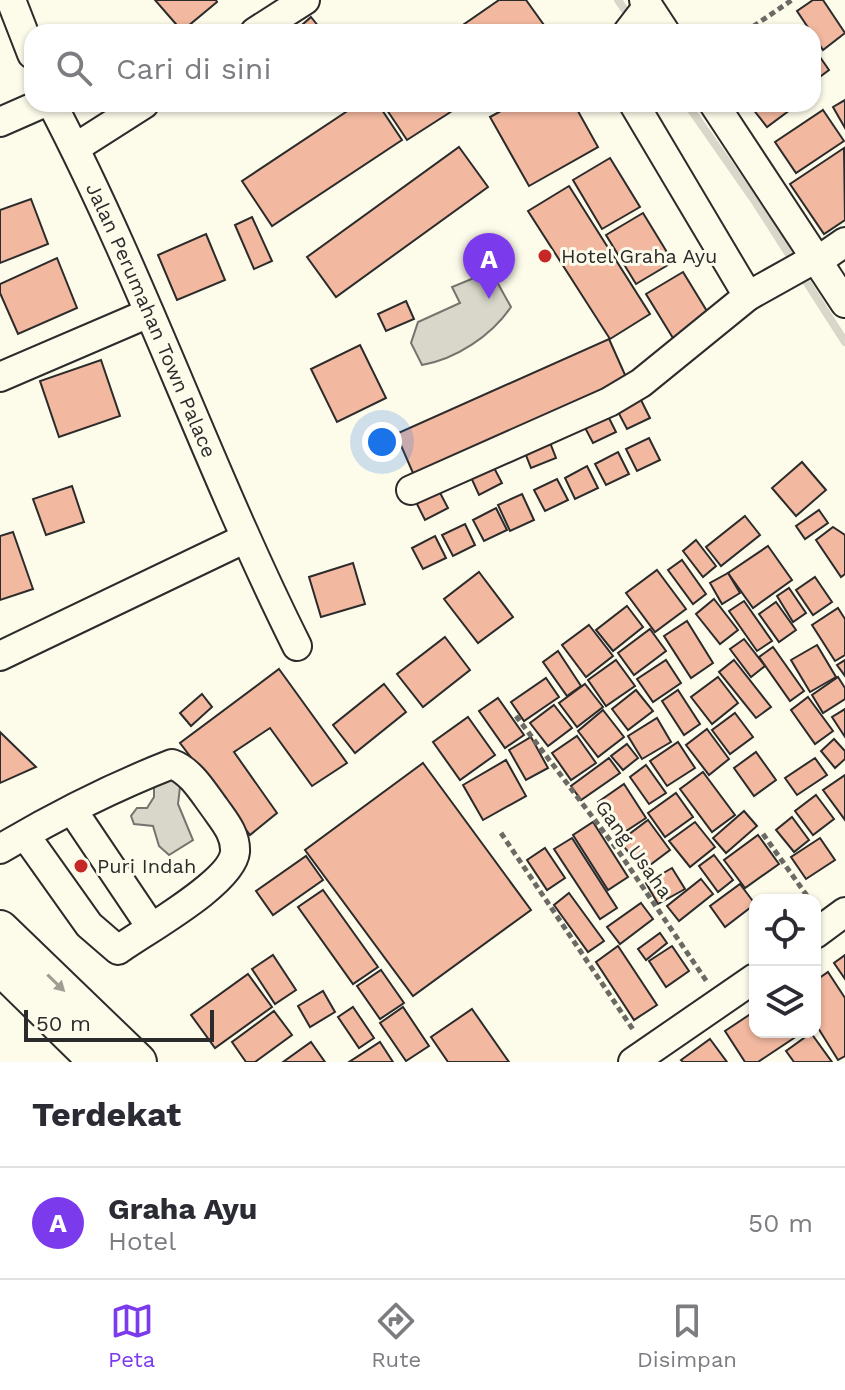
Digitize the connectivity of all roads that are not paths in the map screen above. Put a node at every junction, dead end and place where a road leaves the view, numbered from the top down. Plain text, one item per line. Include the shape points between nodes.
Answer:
1 (11, 0) edge
2 (305, 0) edge
3 (268, 24) edge
4 (24, 33) edge
5 (24, 111) edge
6 (56, 112) edge
7 (131, 112) edge
8 (639, 112) edge
9 (718, 112) edge
10 (0, 122) edge
11 (75, 148) junction
12 (845, 242) edge
13 (804, 266) junction
14 (748, 296) junction
15 (845, 303) edge
16 (149, 313) junction
17 (0, 377) edge
18 (411, 490) dead end
19 (244, 539) junction
20 (297, 646) dead end
21 (0, 656) edge
22 (73, 811) junction
23 (12, 842) edge
24 (845, 912) edge
25 (151, 927) junction
26 (0, 929) edge
27 (821, 930) edge
28 (0, 966) edge
29 (749, 983) edge
30 (641, 1057) edge
31 (98, 1062) edge
32 (138, 1062) edge

1 - 4 street
2 - 3 street
5 - 10 street
6 - 11 street, Jalan Perumahan Town Palace
7 - 11 street
8 - 14 street
9 - 13 street
11 - 16 street, Jalan Perumahan Town Palace
12 - 13 street
13 - 14 street
13 - 15 street
14 - 18 street via 641,383 609,402
16 - 17 street
16 - 19 street, Jalan Perumahan Town Palace
19 - 20 street, Jalan Perumahan Town Palace
19 - 21 street
22 - 23 street
22 - 25 street
22 - 25 street via 172,764 197,784 231,829 235,851 217,881
23 - 25 street via 118,950
24 - 27 street
26 -> 32 main road
28 - 31 main road
29 - 30 street

